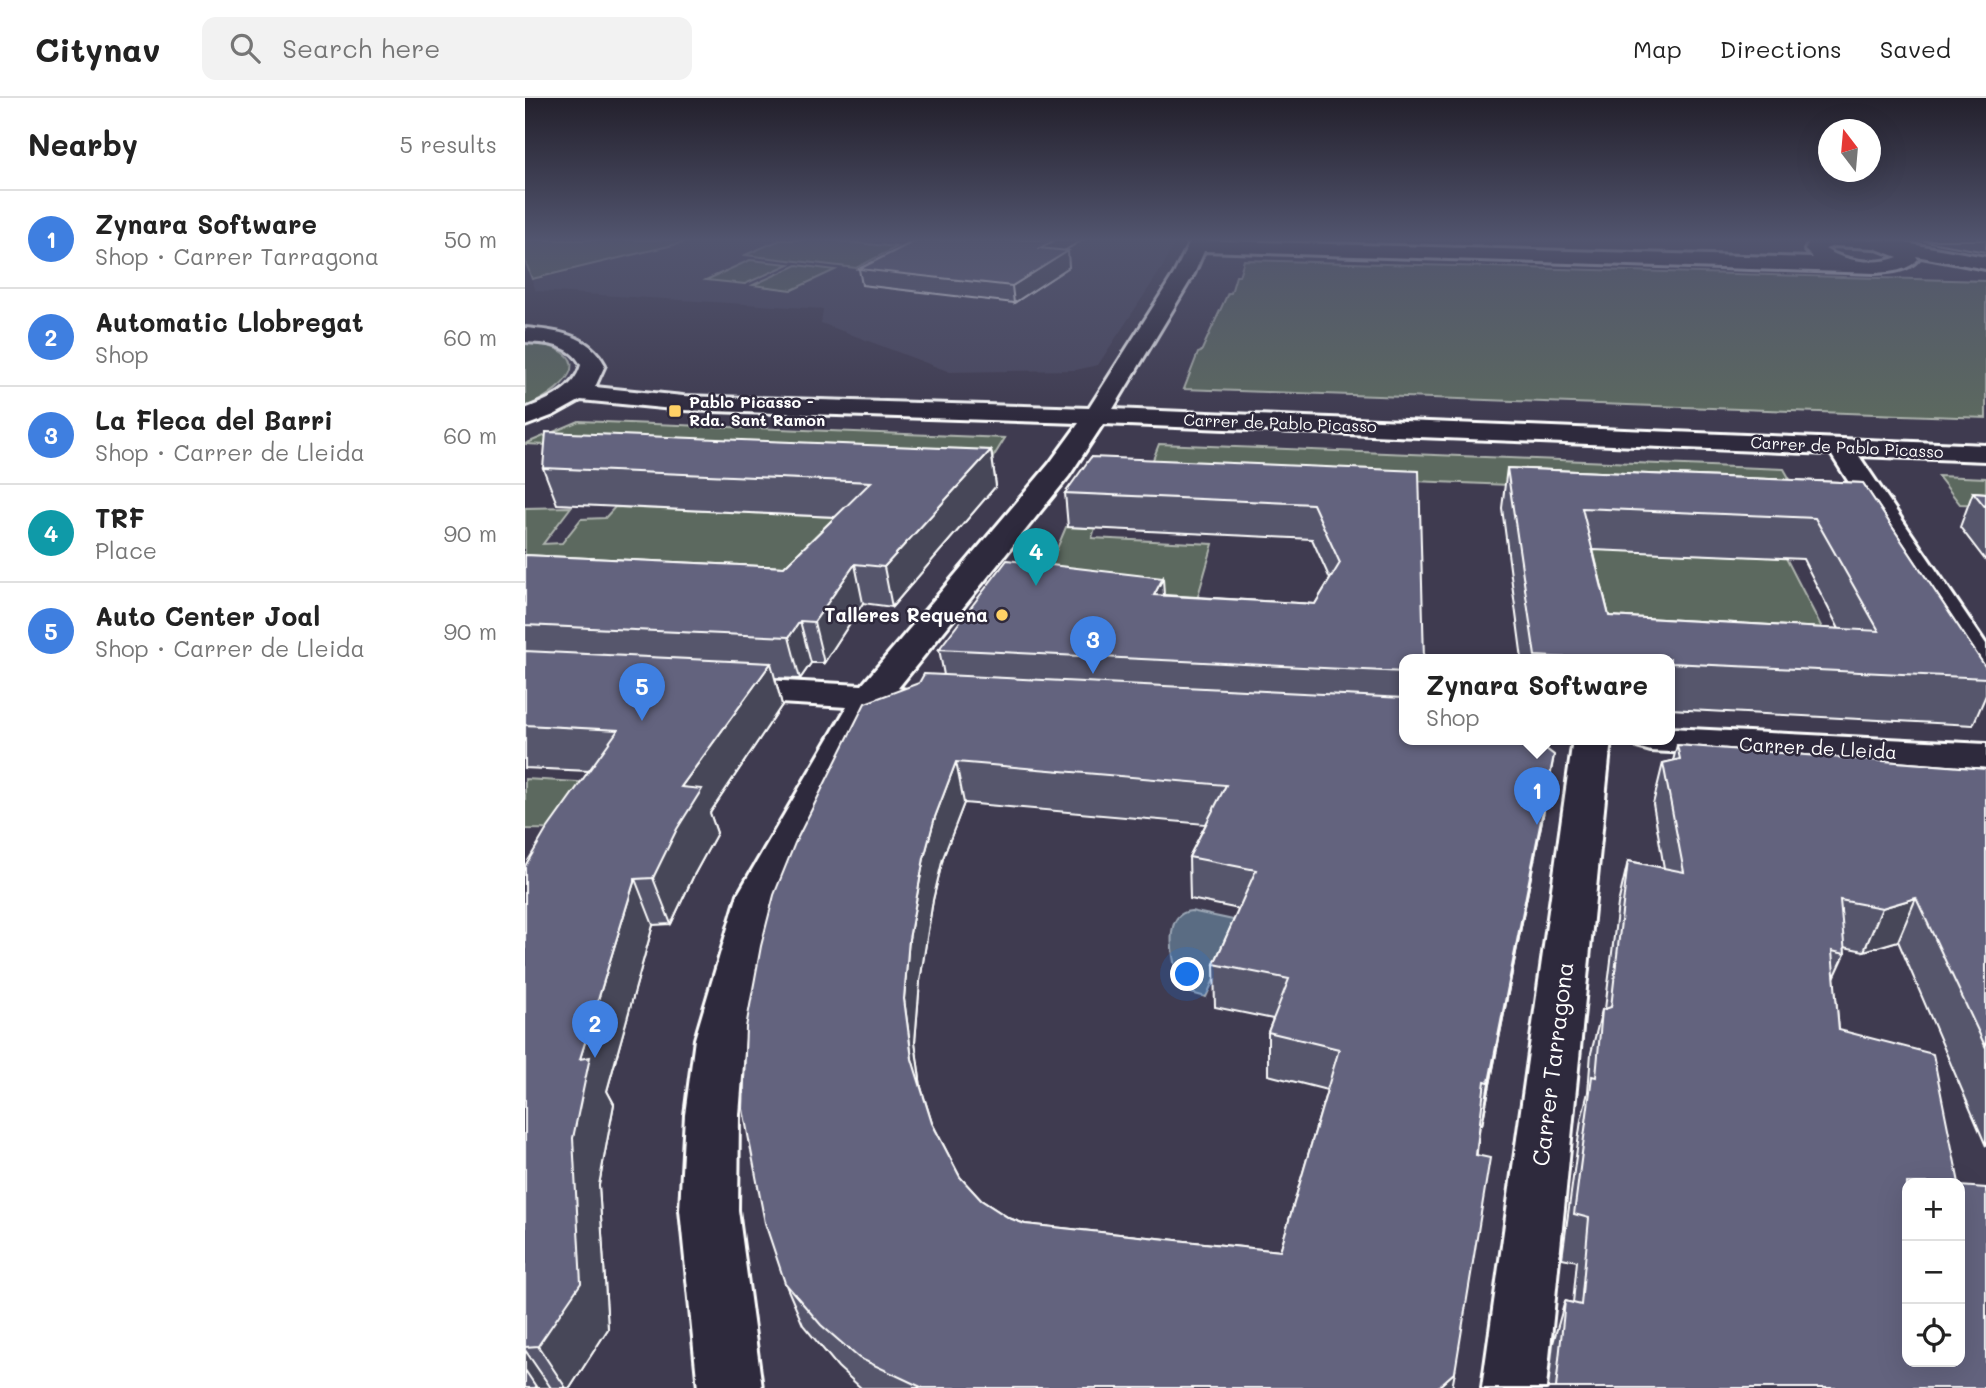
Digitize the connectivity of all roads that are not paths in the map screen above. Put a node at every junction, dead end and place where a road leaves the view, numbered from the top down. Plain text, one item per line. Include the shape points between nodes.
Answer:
1 (1168, 300) edge
2 (525, 335) edge
3 (575, 392) junction
4 (1096, 416) junction
5 (525, 418) edge
6 (1839, 446) junction
7 (1986, 453) edge
8 (1986, 670) edge
9 (686, 687) edge
10 (872, 696) junction
11 (924, 699) edge
12 (1675, 740) edge
13 (1592, 745) edge
14 (1986, 756) edge
15 (730, 1388) edge
16 (1514, 1388) edge

1 - 4 street
2 - 3 street via 564,341 589,355 591,375
3 - 4 street, Carrer de Pablo Picasso via 683,403
3 - 5 street
4 - 6 street, Carrer de Pablo Picasso
4 - 10 street via 1059,470
6 - 7 street, Carrer de Pablo Picasso
6 - 8 street
9 - 10 street
10 - 11 street
10 - 15 street via 760,894 720,1039 709,1210
12 - 14 street, Carrer de Lleida
13 - 16 street, Carrer Tarragona

